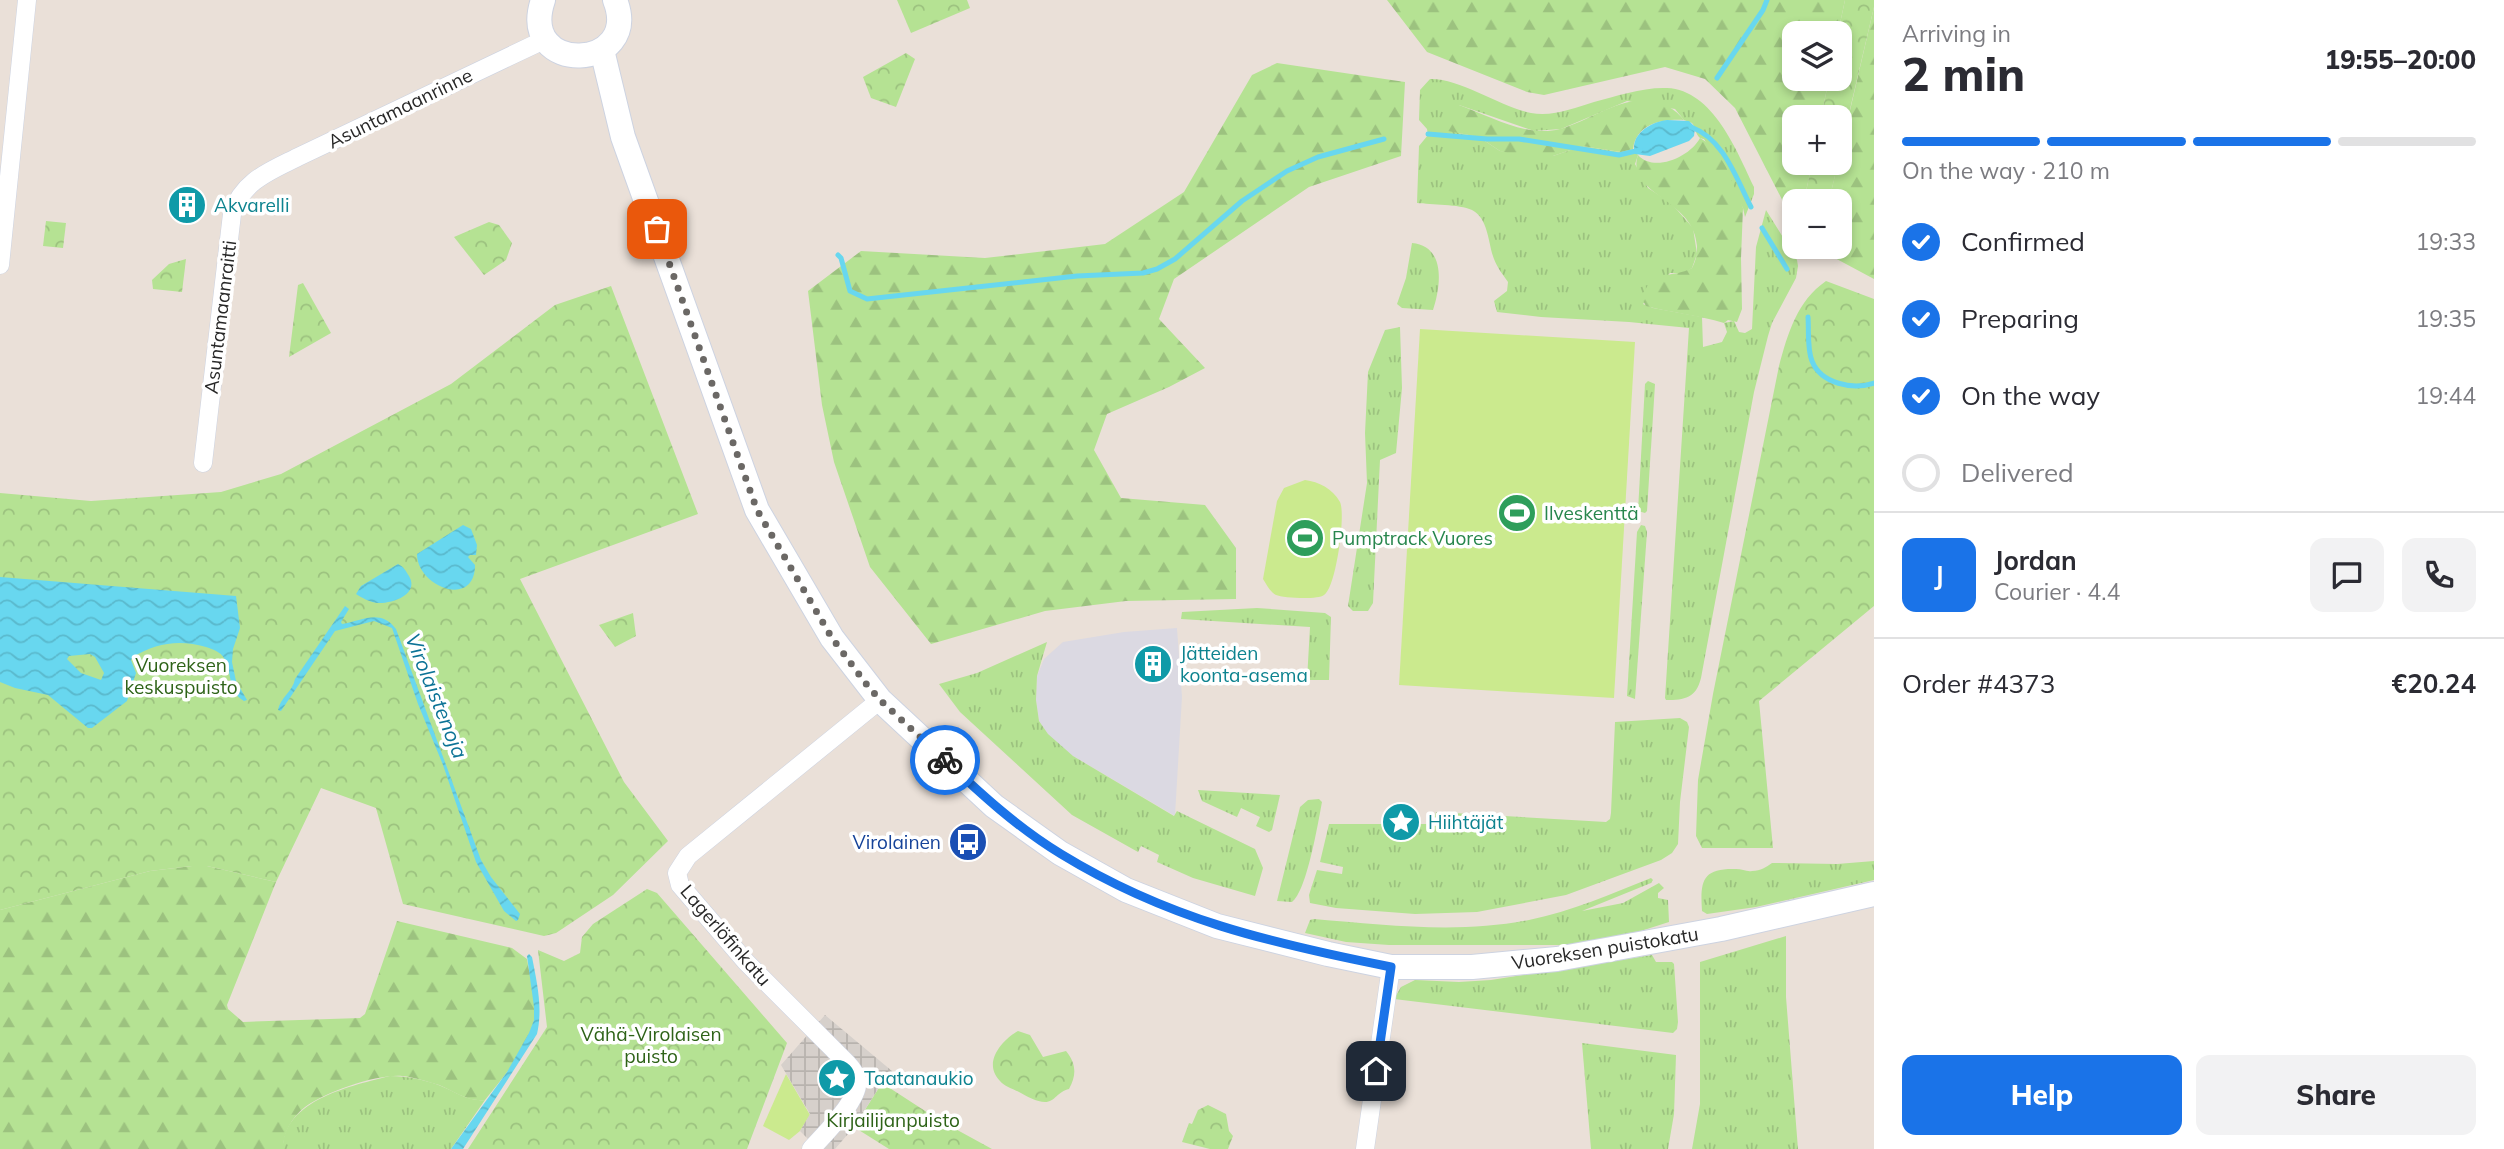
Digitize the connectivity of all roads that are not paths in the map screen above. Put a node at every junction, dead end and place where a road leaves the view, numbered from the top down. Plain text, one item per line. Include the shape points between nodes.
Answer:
1 (27, 0) edge
2 (543, 0) edge
3 (618, 1) edge
4 (546, 39) junction
5 (590, 54) junction
6 (255, 179) joint
7 (0, 265) edge
8 (203, 463) dead end
9 (880, 700) junction
10 (1874, 894) edge
11 (1391, 967) junction
12 (811, 1149) edge
13 (1365, 1149) edge

1 - 7 street
2 - 4 main road via 540,20
3 - 5 main road via 614,37
4 - 5 main road via 566,55
4 - 6 street, Asuntamaanrinne
5 - 9 main road, Vuoreksen puistokatu via 757,510 832,638
6 - 8 street, Asuntamaanraitti via 232,215
9 - 11 main road, Vuoreksen puistokatu via 994,806 1060,853 1126,890 1217,926
9 - 12 street, Lagerlöfinkatu via 688,856 677,873 680,885 746,962 855,1074 857,1090
10 - 11 main road, Vuoreksen puistokatu via 1721,929 1557,959 1472,967
11 - 13 street

